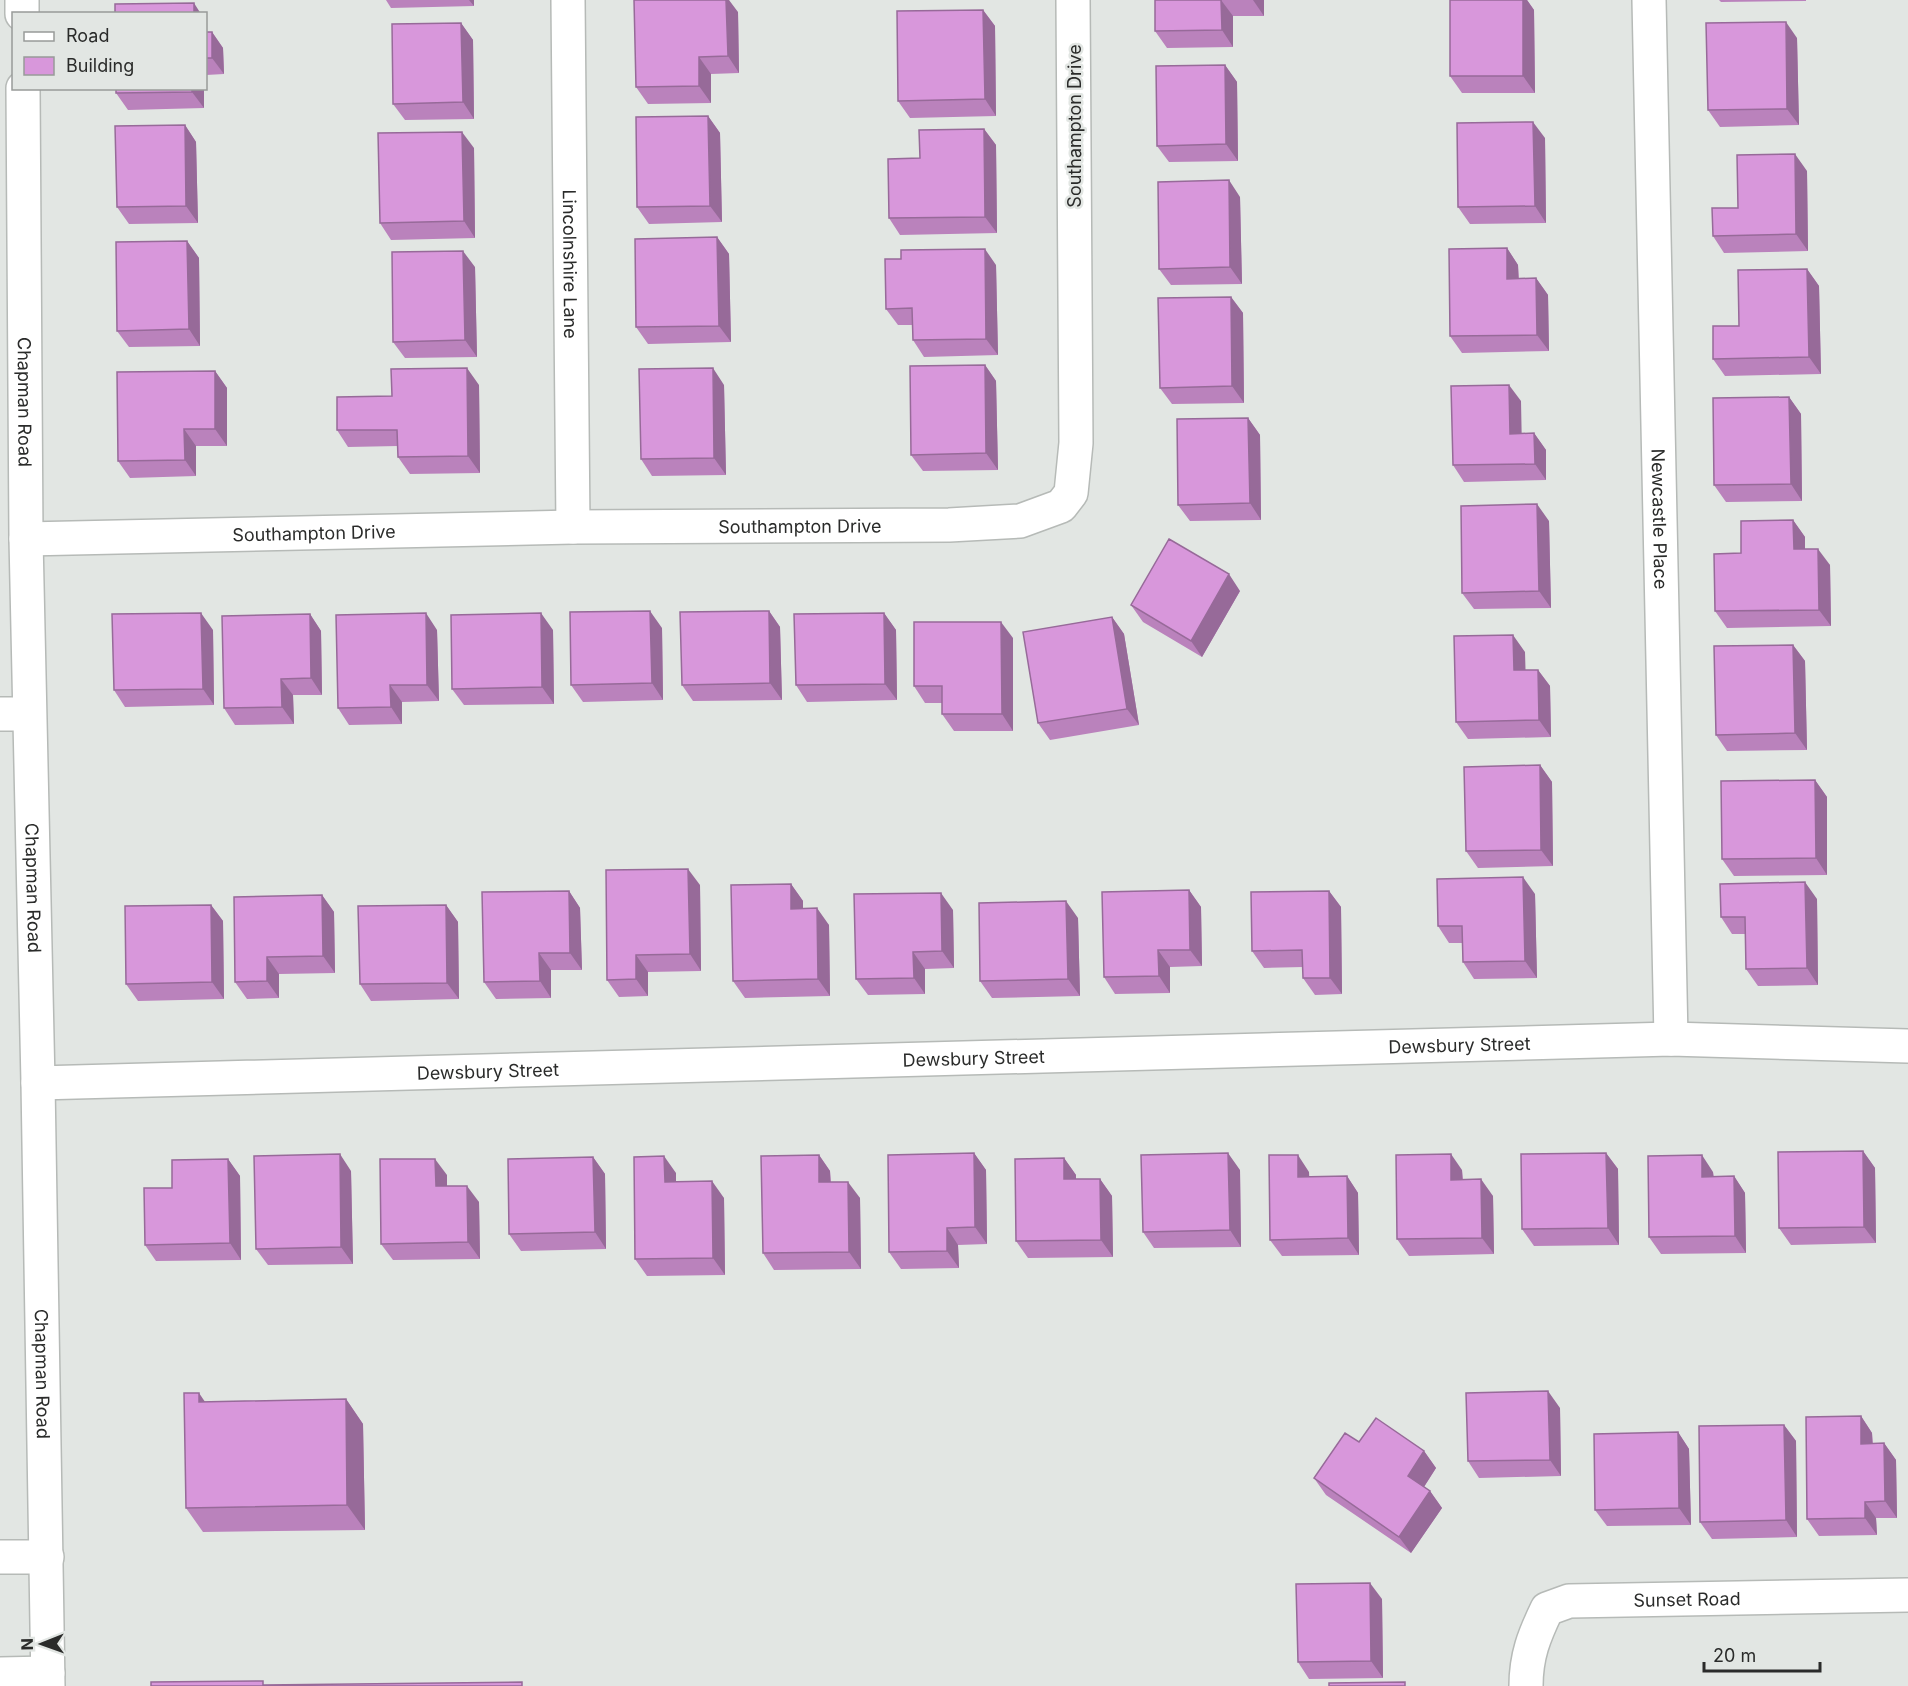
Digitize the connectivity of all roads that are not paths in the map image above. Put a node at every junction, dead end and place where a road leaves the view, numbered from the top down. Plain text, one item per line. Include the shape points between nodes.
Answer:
1 (568, 0) edge
2 (1073, 0) edge
3 (1649, 0) edge
4 (23, 90) edge
5 (12, 251) edge
6 (573, 527) junction
7 (26, 539) junction
8 (14, 714) edge
9 (1671, 1039) junction
10 (1908, 1046) edge
11 (38, 1083) junction
12 (0, 1557) edge
13 (47, 1557) junction
14 (1908, 1595) edge
15 (0, 1674) edge
16 (48, 1679) edge
17 (1526, 1686) edge

1 - 6 street, Lincolnshire Lane
2 - 6 street, Southampton Drive via 1076,443 1071,493 1061,506 1020,521 949,525
3 - 9 street, Newcastle Place
4 - 5 street, Chapman Road
5 - 7 street, Chapman Road
6 - 7 street, Southampton Drive
7 - 8 street, Chapman Road
8 - 11 street, Chapman Road
9 - 10 street, Dewsbury Street
9 - 11 street, Dewsbury Street
11 - 13 street, Chapman Road
12 - 13 street
13 - 16 street, Chapman Road
14 - 17 street, Sunset Road via 1569,1601 1547,1609 1533,1638
15 - 16 street

